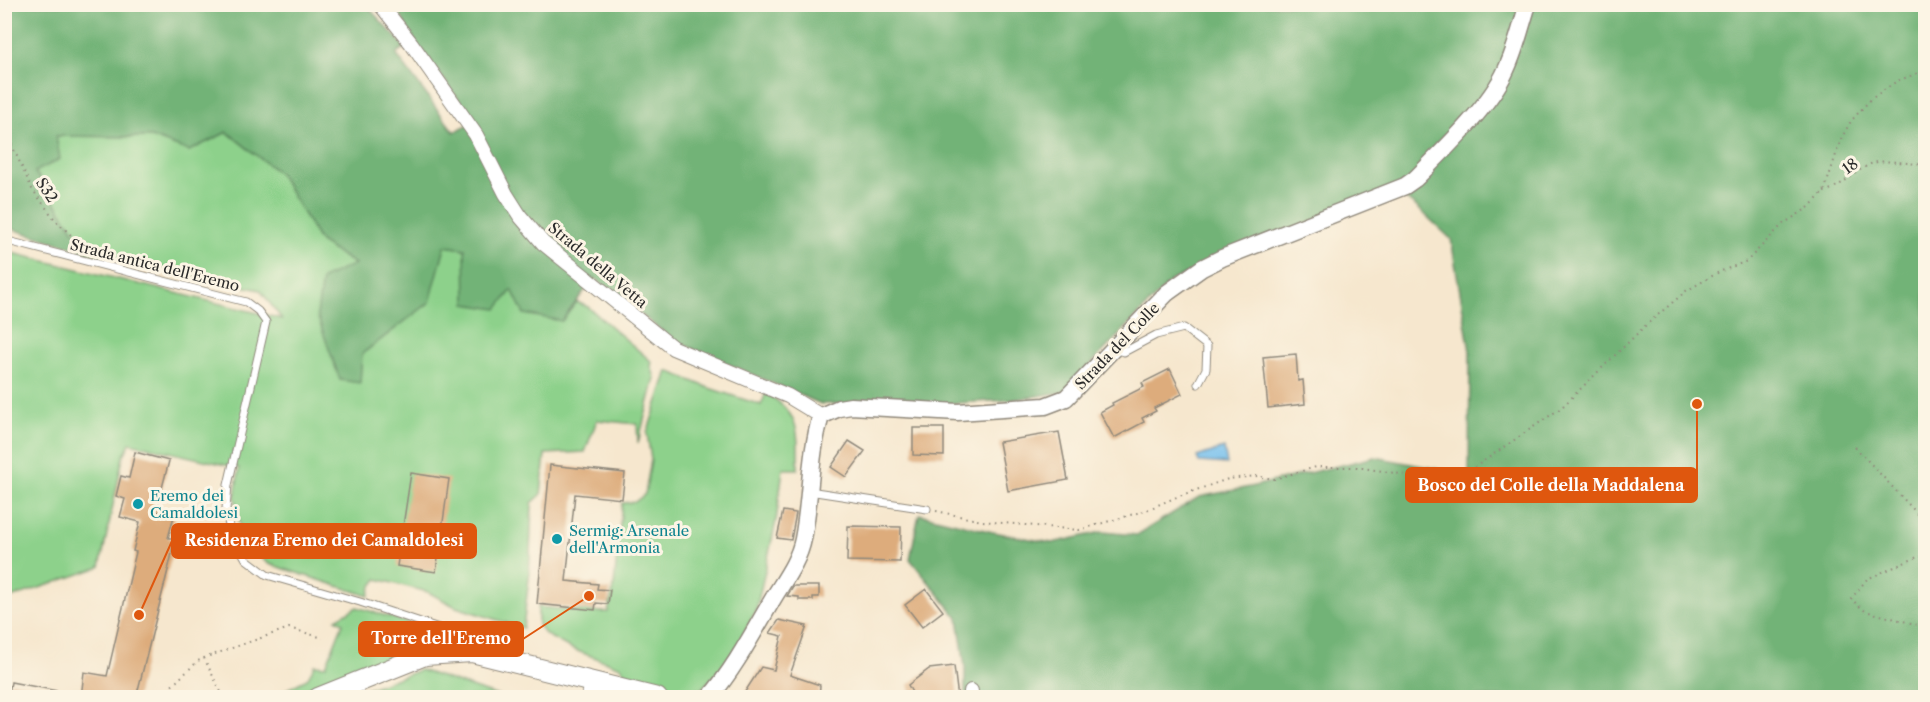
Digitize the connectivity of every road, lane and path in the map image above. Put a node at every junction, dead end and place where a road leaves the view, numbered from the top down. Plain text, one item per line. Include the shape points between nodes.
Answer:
1 (380, 4) edge
2 (1528, 4) edge
3 (1926, 70) edge
4 (4, 128) edge
5 (1926, 165) edge
6 (1824, 192) junction
7 (4, 240) edge
8 (74, 258) junction
9 (1113, 349) junction
10 (1198, 384) dead end
11 (821, 416) junction
12 (1855, 447) dead end
13 (809, 491) junction
14 (927, 509) joint
15 (1926, 523) edge
16 (1926, 551) edge
17 (1926, 627) edge
18 (323, 638) dead end
19 (472, 652) junction
20 (204, 658) junction
21 (590, 690) edge
22 (159, 698) edge
23 (224, 698) edge
24 (318, 698) edge
25 (657, 698) edge
26 (709, 698) edge

1 - 11 street, Strada della Vetta via 476,135 506,194 543,243 673,348 788,396
2 - 9 street, Strada del Colle via 1496,88 1415,179 1202,268 1167,293
3 - 6 path via 1897,81 1871,99 1851,121
4 - 8 path, S32 via 32,189 72,236
5 - 6 path, 18 via 1875,162 1839,187
6 - 14 path, 18 via 1747,261 1686,291 1562,408 1472,469 1413,476 1357,467 1316,467 1274,479 1227,479 1079,530 982,521
7 - 8 lane, Strada antica dell'Eremo
8 - 19 lane, Strada antica dell'Eremo via 246,302 266,322 228,485 226,509 230,532 246,559 267,575 442,629
9 - 10 lane via 1125,352 1156,335 1184,328 1207,346 1206,369
9 - 11 street, Strada del Colle via 1066,398 1045,405 958,412 851,406
11 - 13 street
12 - 15 path
13 - 14 lane
13 - 26 street via 803,542 795,561 740,655
16 - 17 path via 1867,579 1851,599 1865,611
18 - 20 path via 289,628
19 - 21 main road
19 - 24 main road via 424,655
20 - 22 path
20 - 23 path
21 - 25 main road

